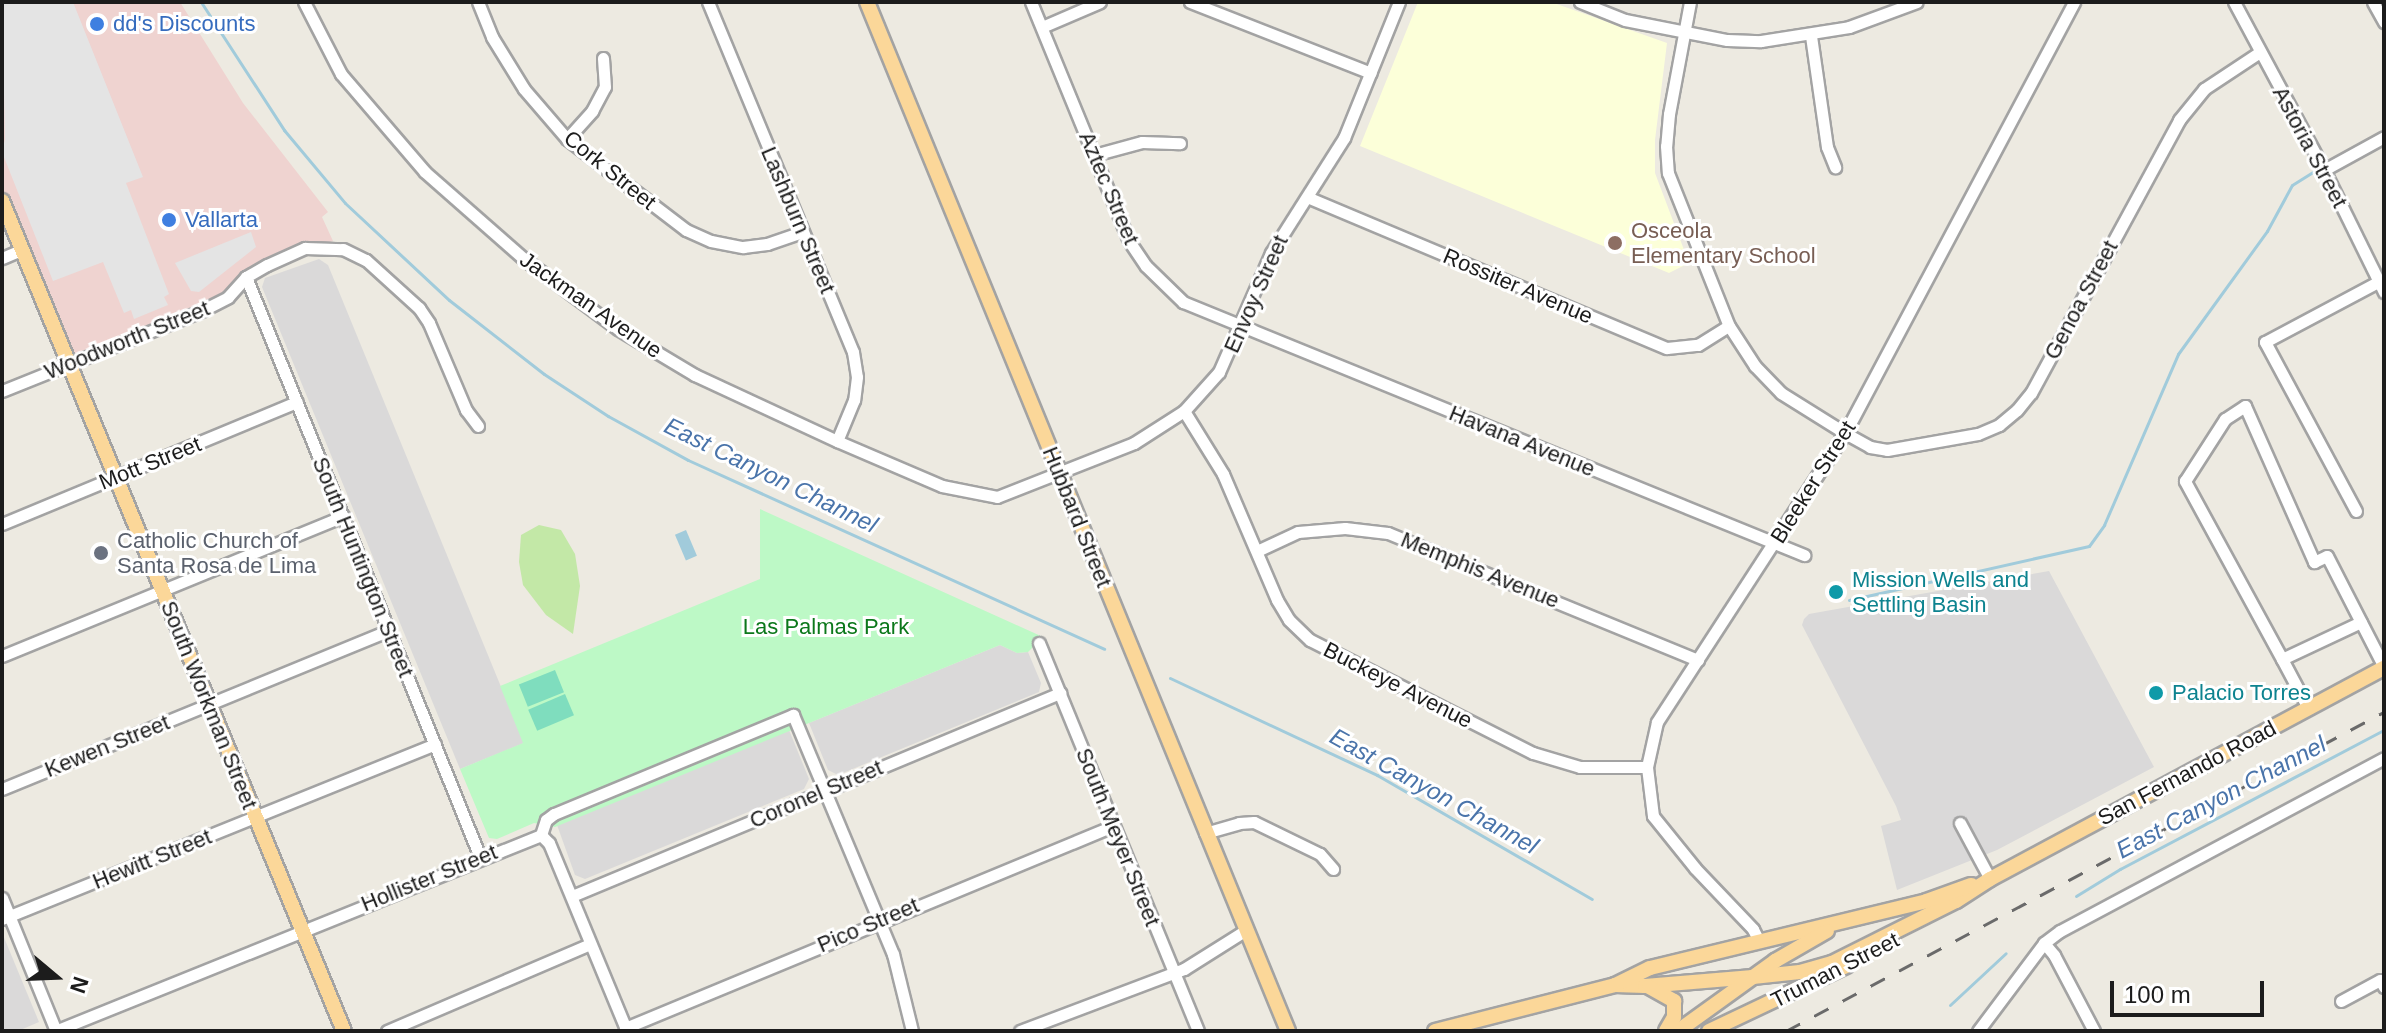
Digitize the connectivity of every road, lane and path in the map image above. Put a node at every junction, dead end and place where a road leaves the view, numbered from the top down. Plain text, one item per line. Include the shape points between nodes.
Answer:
1 (304, 2) edge
2 (478, 2) edge
3 (708, 2) edge
4 (867, 2) edge
5 (1031, 2) edge
6 (1100, 2) edge
7 (1190, 2) edge
8 (1399, 2) edge
9 (1580, 2) edge
10 (1690, 2) edge
11 (1917, 2) edge
12 (2074, 2) edge
13 (2234, 2) edge
14 (2373, 2) edge
15 (2384, 22) edge
16 (1042, 27) junction
17 (1685, 31) junction
18 (1811, 36) junction
19 (2260, 52) junction
20 (603, 58) dead end
21 (1371, 73) junction
22 (2384, 137) edge
23 (567, 139) junction
24 (1180, 143) dead end
25 (1094, 155) junction
26 (1835, 167) dead end
27 (2324, 170) junction
28 (1307, 197) junction
29 (2, 201) edge
30 (802, 232) junction
31 (21, 250) junction
32 (2, 258) edge
33 (246, 277) junction
34 (2381, 287) edge
35 (1729, 326) junction
36 (1241, 327) junction
37 (68, 364) junction
38 (2, 391) edge
39 (297, 402) junction
40 (1184, 411) junction
41 (478, 426) dead end
42 (1845, 433) junction
43 (837, 441) junction
44 (1059, 471) junction
45 (115, 477) junction
46 (2356, 511) dead end
47 (343, 516) junction
48 (2, 524) edge
49 (1775, 543) junction
50 (1257, 551) junction
51 (1804, 555) dead end
52 (162, 590) junction
53 (2361, 622) junction
54 (389, 630) junction
55 (1039, 643) dead end
56 (2, 656) edge
57 (2282, 659) junction
58 (1698, 660) junction
59 (2384, 668) edge
60 (1060, 693) junction
61 (209, 704) junction
62 (2308, 708) junction
63 (435, 744) junction
64 (2384, 758) edge
65 (1647, 767) junction
66 (2, 789) edge
67 (825, 790) junction
68 (256, 818) junction
69 (1960, 823) dead end
70 (1113, 826) junction
71 (1205, 833) junction
72 (541, 835) junction
73 (480, 857) junction
74 (1333, 869) dead end
75 (1990, 879) junction
76 (572, 896) junction
77 (2, 898) edge
78 (1956, 901) junction
79 (6, 917) edge
80 (1857, 918) junction
81 (877, 921) junction
82 (302, 930) junction
83 (1246, 930) junction
84 (1759, 941) junction
85 (2044, 943) junction
86 (590, 944) junction
87 (1174, 972) junction
88 (1753, 977) junction
89 (1615, 985) junction
90 (1645, 986) junction
91 (2384, 987) edge
92 (2341, 1001) dead end
93 (626, 1030) edge
94 (56, 1031) edge
95 (344, 1031) edge
96 (387, 1031) edge
97 (912, 1031) edge
98 (1020, 1031) edge
99 (1198, 1031) edge
100 (1288, 1031) edge
101 (1435, 1031) edge
102 (1666, 1031) edge
103 (1678, 1031) edge
104 (1709, 1031) edge
105 (1978, 1031) edge
106 (2094, 1031) edge

1 - 43 street, Jackman Avenue via 341,74 384,127 425,172 524,259 618,329 695,375
2 - 23 street, Cork Street via 524,89
3 - 30 street, Lashburn Street
4 - 44 main road, Hubbard Street
5 - 16 street, Aztec Street
6 - 16 street
7 - 21 street
8 - 21 street, Envoy Street
9 - 17 street via 1625,20
10 - 17 street, Genoa Street
11 - 18 street
12 - 42 street, Bleeker Street
13 - 19 street, Astoria Street
14 - 15 street
16 - 25 street, Aztec Street
17 - 18 street via 1727,40
17 - 35 street, Genoa Street via 1669,118 1668,173
18 - 26 street via 1827,147
19 - 27 street, Astoria Street
19 - 42 street, Genoa Street via 2204,89 2179,120 2017,410 1978,434 1903,449 1870,447
20 - 23 street via 605,87
21 - 28 street, Envoy Street via 1337,151
22 - 27 street
23 - 30 street, Cork Street via 686,230 711,241 743,247
24 - 25 street via 1142,142
25 - 36 street, Aztec Street via 1129,241 1146,266 1183,302
27 - 34 street, Astoria Street
28 - 35 street, Rossiter Avenue via 1667,348 1698,345
28 - 36 street, Envoy Street via 1271,253
29 - 31 main road, South Workman Street
30 - 43 street, Lashburn Street via 853,352 854,400
31 - 32 street
31 - 37 main road, South Workman Street
33 - 37 street, Woodworth Street via 228,297 203,310
33 - 39 street, South Huntington Street
33 - 41 street, Woodworth Street via 305,248 343,249 366,260 424,316
34 - 46 street via 2265,342
35 - 42 street, Genoa Street via 1781,393
36 - 40 street, Envoy Street via 1219,372
36 - 49 street, Havana Avenue
37 - 38 street, Woodworth Street
37 - 45 main road, South Workman Street
39 - 45 street, Mott Street
39 - 47 street, South Huntington Street
40 - 44 street, Envoy Street via 1134,443
40 - 50 street, Buckeye Avenue via 1210,448
42 - 49 street, Bleeker Street
43 - 44 street, Jackman Avenue via 942,486 984,496 997,497
44 - 71 main road, Hubbard Street
45 - 48 street, Mott Street
45 - 52 main road, South Workman Street
47 - 52 street
47 - 54 street, South Huntington Street
49 - 51 street, Havana Avenue
49 - 58 street, Bleeker Street
50 - 58 street, Memphis Avenue via 1298,532 1345,528 1388,533
50 - 65 street, Buckeye Avenue via 1289,620 1332,653 1533,753 1580,767
52 - 56 street
52 - 61 main road, South Workman Street
53 - 57 street
53 - 57 street via 2327,556 2314,562 2245,406 2225,419 2185,481
53 - 59 street
54 - 61 street, Kewen Street
54 - 63 street, South Huntington Street
55 - 60 street, South Meyer Street
57 - 62 street
58 - 65 street, Bleeker Street via 1657,722
59 - 62 main road, San Fernando Road
60 - 67 street, Coronel Street
60 - 70 street, South Meyer Street
61 - 66 street, Kewen Street
61 - 68 main road, South Workman Street
62 - 75 main road, San Fernando Road
63 - 68 street, Hewitt Street
63 - 73 street, South Huntington Street
64 - 85 street
65 - 84 street, Bleeker Street via 1653,816
67 - 72 street, Hollister Street via 793,715 554,814
67 - 76 street, Coronel Street
67 - 81 street
68 - 79 street, Hewitt Street
68 - 82 main road, South Workman Street
69 - 75 street
70 - 81 street, Pico Street
70 - 87 street, South Meyer Street
71 - 74 street via 1254,822 1320,854
71 - 83 main road, Hubbard Street
72 - 73 street, Hollister Street
72 - 76 street
73 - 82 street, Hollister Street
75 - 78 main road, San Fernando Road
75 - 80 main road, San Fernando Road
76 - 86 street
77 - 79 street
78 - 88 main road, San Fernando Road via 1832,963
78 - 104 main road, Truman Street via 1935,919
79 - 94 street
80 - 84 main road, San Fernando Road
80 - 88 main road, Truman Street via 1803,943
81 - 93 street, Pico Street
81 - 97 street via 893,954
82 - 94 street, Hollister Street
82 - 95 main road, South Workman Street
83 - 87 street
83 - 100 main road, Hubbard Street
84 - 89 main road, San Fernando Road via 1650,968
85 - 105 street
85 - 106 street
86 - 93 street
86 - 96 street
87 - 98 street
87 - 99 street, South Meyer Street
88 - 90 main road, San Fernando Road
88 - 103 main road, Truman Street
89 - 90 main road, San Fernando Road
89 - 101 main road, San Fernando Road
90 - 102 main road via 1674,1001 1674,1017
91 - 92 street via 2380,980

